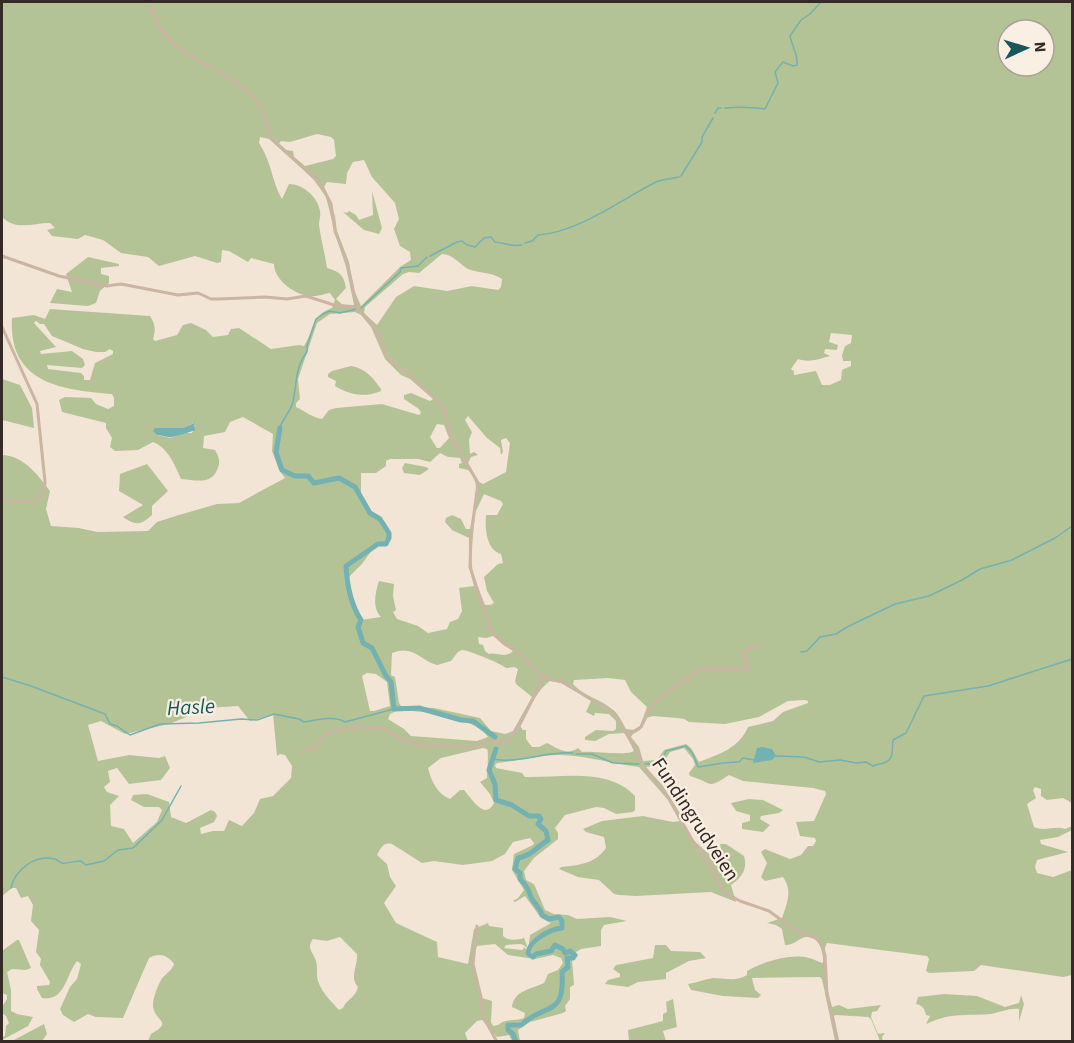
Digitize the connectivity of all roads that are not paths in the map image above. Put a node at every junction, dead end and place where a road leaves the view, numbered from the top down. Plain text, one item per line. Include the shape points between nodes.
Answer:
1 (150, 2) edge
2 (2, 256) edge
3 (357, 307) junction
4 (2, 327) edge
5 (2, 501) edge
6 (760, 645) dead end
7 (544, 677) junction
8 (628, 735) junction
9 (300, 752) dead end
10 (477, 926) dead end
11 (497, 1041) edge
12 (838, 1041) edge

1 - 3 street, Fundingrudveien via 158,25 183,52 254,97 273,141 323,188 331,204
2 - 3 street via 58,276 107,286 121,284 178,295 198,293 211,299 306,296
3 - 7 street, Fundingrudveien via 376,331 388,359 444,407 453,441 478,483 471,567 489,627
4 - 5 street via 37,404 45,482 38,499
6 - 8 street via 745,651 748,669 702,669 668,691 650,709 638,730
7 - 8 street, Fundingrudveien via 562,682 610,709
7 - 9 street via 511,739 473,747 423,745 383,729 354,727 330,732 317,748
8 - 12 street, Fundingrudveien via 644,767 668,797 724,892 769,911 820,943
10 - 11 street via 473,964 483,1016

